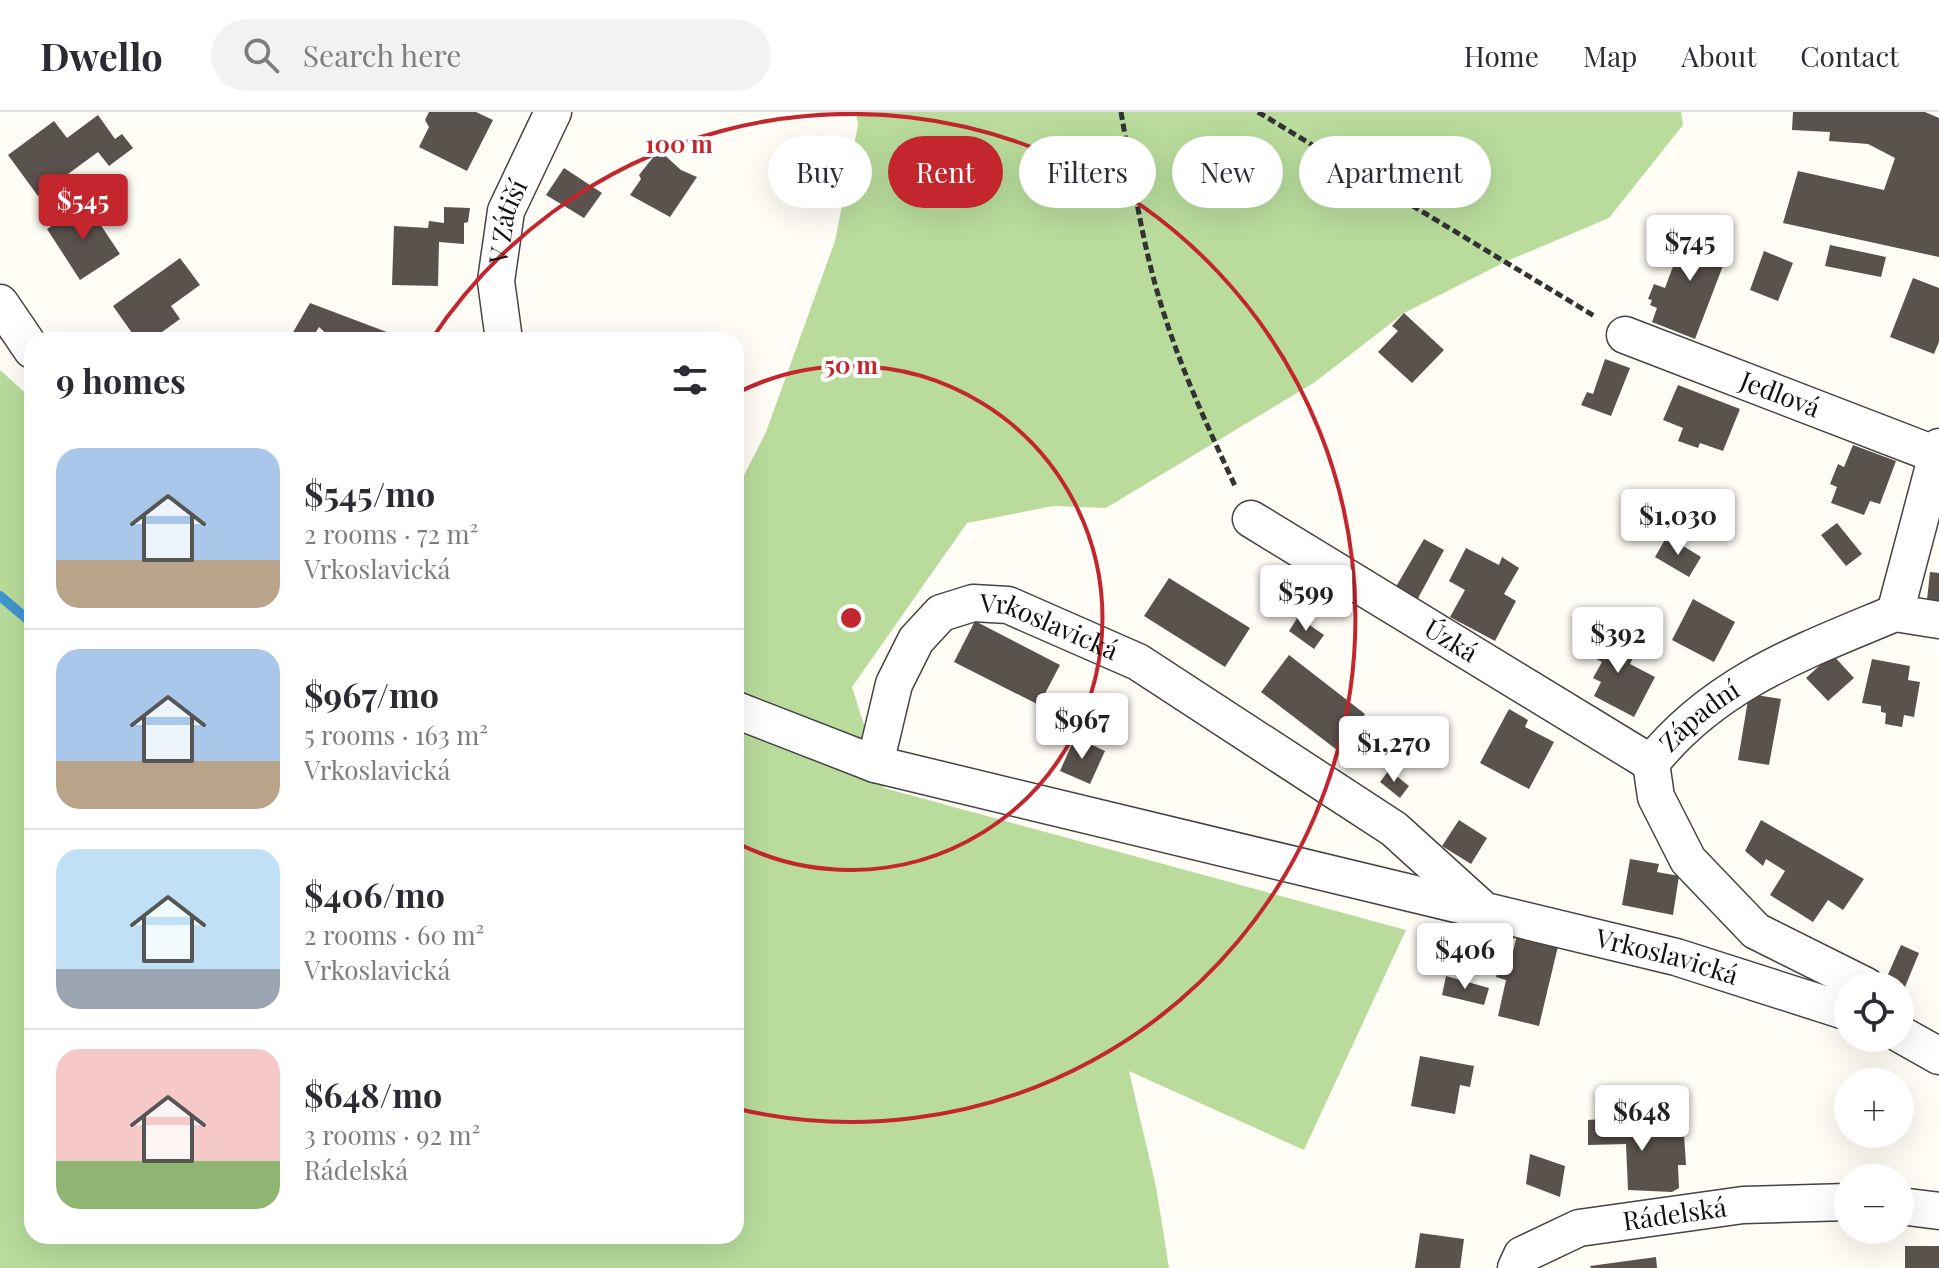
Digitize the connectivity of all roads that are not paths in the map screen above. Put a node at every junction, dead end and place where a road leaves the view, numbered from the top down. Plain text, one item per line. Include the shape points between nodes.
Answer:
1 (553, 112) edge
2 (0, 303) edge
3 (503, 332) edge
4 (1625, 335) road end
5 (24, 338) edge
6 (1938, 451) edge
7 (1251, 519) road end
8 (1895, 613) junction
9 (1939, 620) edge
10 (744, 713) edge
11 (1651, 763) junction
12 (875, 764) junction
13 (1483, 910) junction
14 (1838, 972) edge
15 (1834, 1008) edge
16 (1834, 1202) edge
17 (1914, 1208) edge
18 (1939, 1211) edge
19 (1516, 1268) edge

1 - 3 street, V Zátiší via 506,211 496,281
2 - 5 street
4 - 6 street, Jedlová
6 - 8 street
7 - 11 street, Úzká
8 - 9 street
8 - 11 street, Západní via 1768,666 1677,731
10 - 12 street, Vrkoslavická
11 - 14 street, Západní via 1656,797 1688,860 1756,931
12 - 13 street, Vrkoslavická
12 - 13 street, Vrkoslavická via 894,684 916,640 941,613 973,603 1008,605 1138,662 1394,829
13 - 15 street, Vrkoslavická via 1676,957
16 - 19 street, Rádelská via 1743,1205 1579,1228 1522,1255
17 - 18 street

